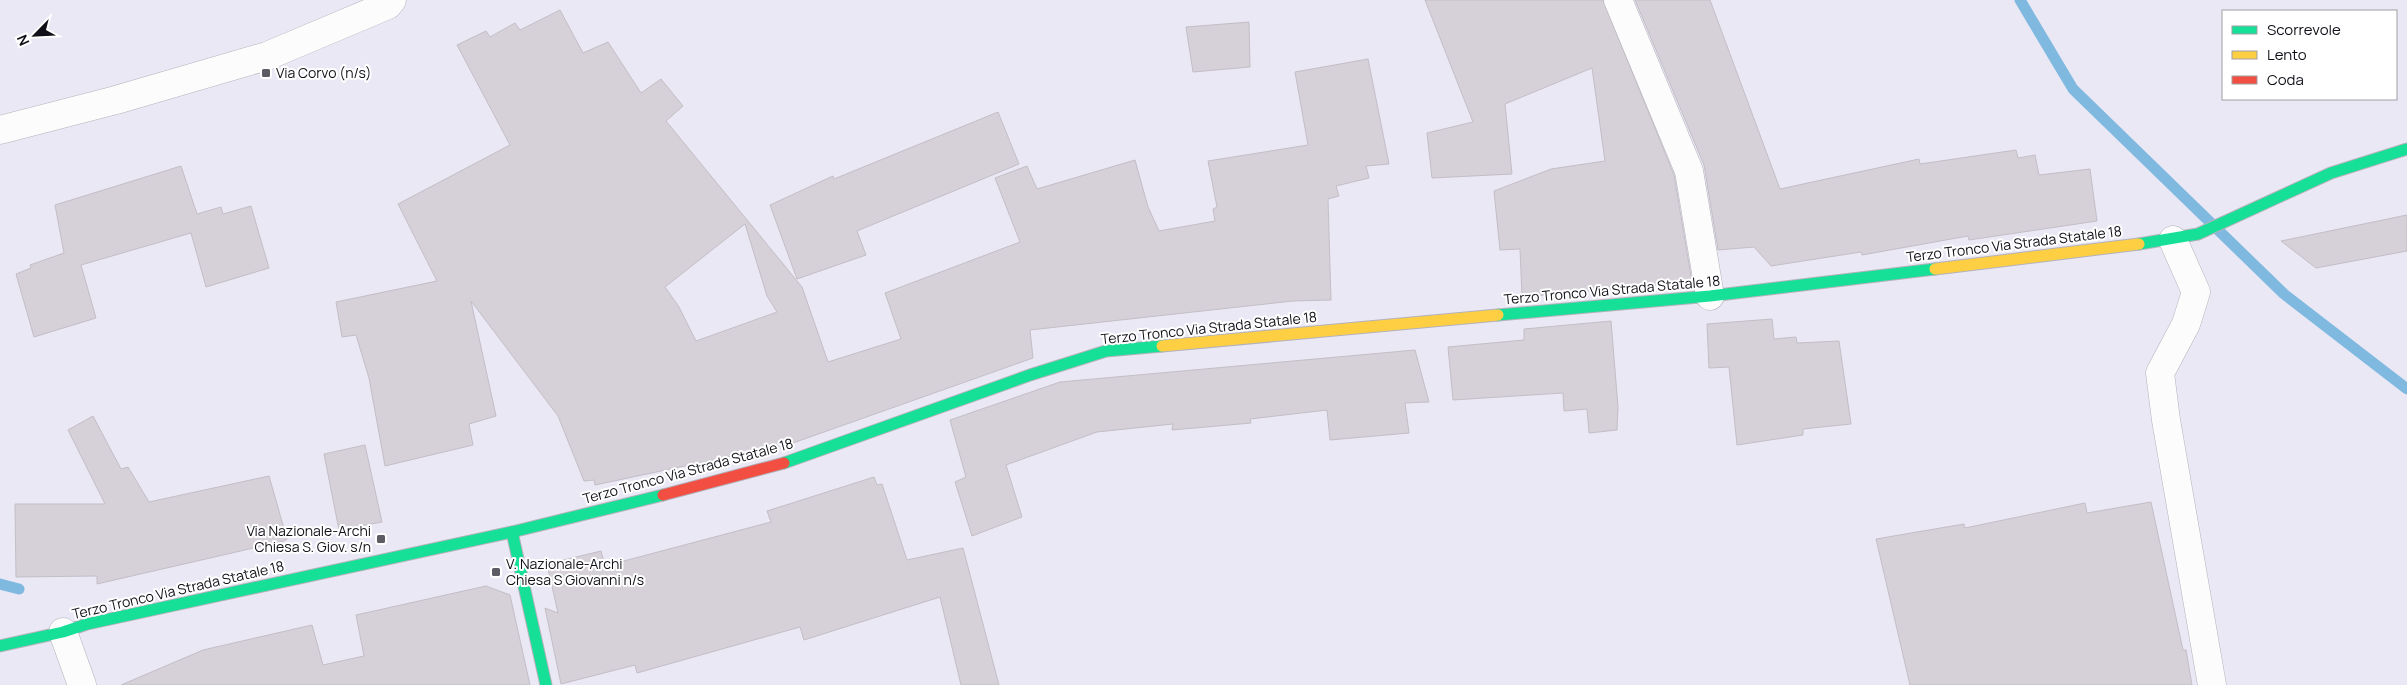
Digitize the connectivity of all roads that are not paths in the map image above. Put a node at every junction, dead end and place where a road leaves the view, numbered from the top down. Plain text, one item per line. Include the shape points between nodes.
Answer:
1 (1618, 0) edge
2 (388, 2) edge
3 (0, 130) edge
4 (2407, 149) edge
5 (2185, 237) junction
6 (1710, 296) junction
7 (512, 532) junction
8 (64, 632) junction
9 (0, 646) edge
10 (82, 685) edge
11 (546, 685) edge
12 (2212, 685) edge

1 - 6 street via 1689,171
2 - 3 street via 267,56
4 - 5 main road, Terzo Tronco Via Strada Statale 18 via 2331,173
5 - 6 main road, Terzo Tronco Via Strada Statale 18
5 - 12 street via 2196,292 2186,324 2160,373
6 - 7 main road, Terzo Tronco Via Strada Statale 18 via 1106,351 771,468
7 - 8 main road, Terzo Tronco Via Strada Statale 18 via 87,624
7 - 11 main road
8 - 9 main road, Terzo Tronco Via Strada Statale 18
8 - 10 street

